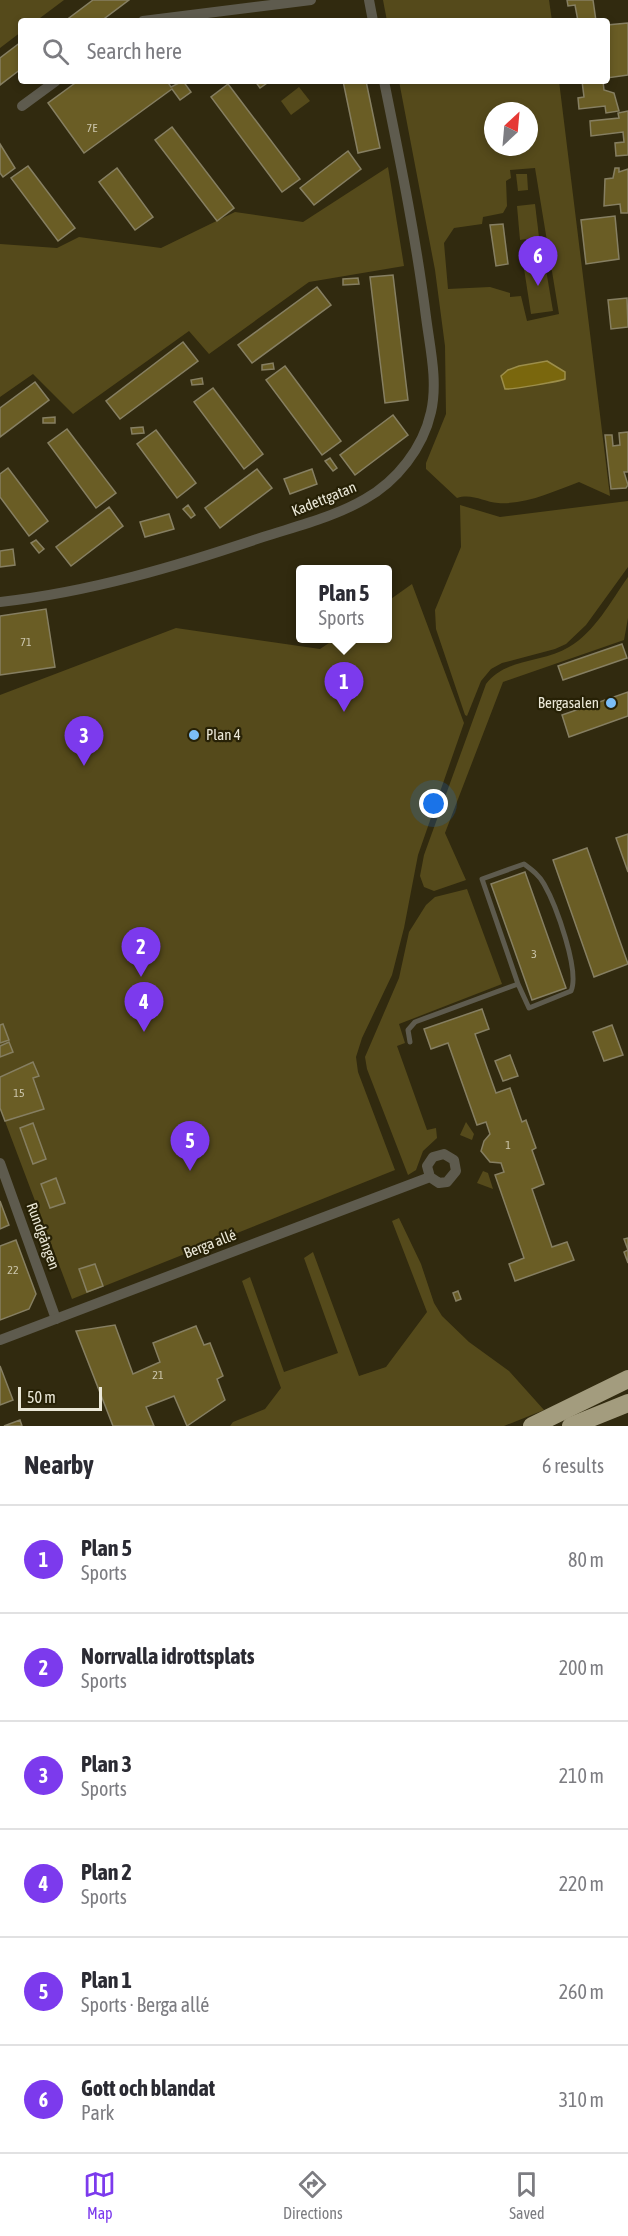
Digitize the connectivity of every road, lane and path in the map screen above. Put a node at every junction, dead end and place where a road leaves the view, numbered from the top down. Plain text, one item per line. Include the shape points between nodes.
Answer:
1 (312, 0) edge
2 (369, 0) edge
3 (167, 18) edge
4 (372, 18) edge
5 (52, 84) edge
6 (385, 84) edge
7 (22, 106) dead end
8 (0, 602) edge
9 (518, 984) junction
10 (410, 1042) dead end
11 (0, 1163) edge
12 (430, 1177) dead end
13 (56, 1319) junction
14 (0, 1340) edge
15 (628, 1379) edge
16 (628, 1403) edge
17 (532, 1426) edge
18 (571, 1426) edge

1 - 3 street
2 - 4 street
5 - 7 street
6 - 8 street, Kadettgatan via 414,232 433,370 432,409 415,451 393,478 365,499 300,525 175,565 86,588
9 - 9 lane via 482,879 524,864 545,885 575,982 571,992 529,1008
9 - 10 lane via 415,1022 408,1030
11 - 13 street, Rundgången
12 - 13 street, Berga allé
13 - 14 street, Berga allé
15 - 17 highway
16 - 18 highway

